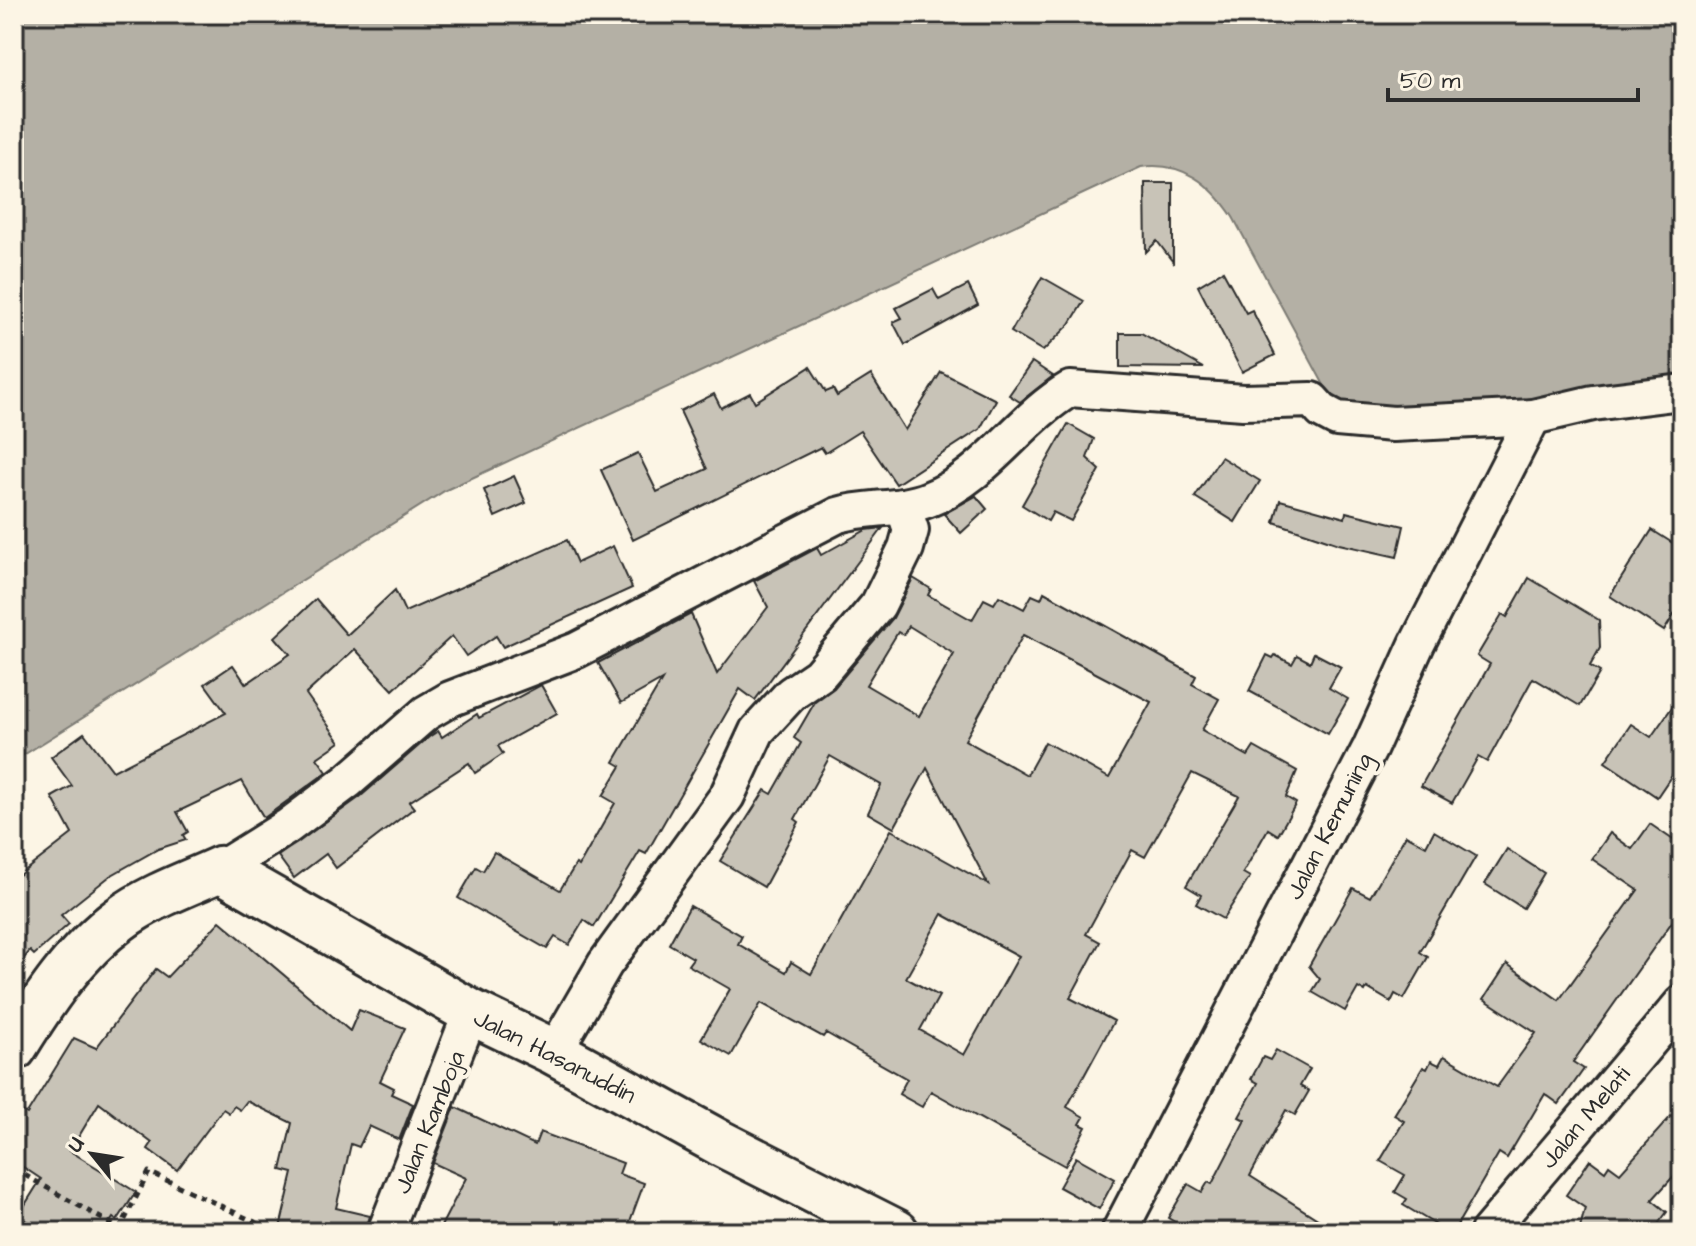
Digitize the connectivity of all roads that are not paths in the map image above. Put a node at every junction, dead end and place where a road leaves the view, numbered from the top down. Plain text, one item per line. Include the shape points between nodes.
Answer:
1 (1682, 392) edge
2 (1533, 417) junction
3 (903, 506) junction
4 (220, 869) junction
5 (1682, 1003) edge
6 (471, 1012) junction
7 (14, 1048) edge
8 (554, 1052) junction
9 (888, 1231) edge
10 (385, 1232) edge
11 (1119, 1232) edge
12 (1488, 1232) edge

1 - 2 street
2 - 3 street via 1393,424 1337,419 1312,400 1268,403 1070,389 1052,399 992,459 929,499
2 - 11 street, Jalan Kemuning via 1370,748
3 - 4 street via 862,507 838,515 577,650 450,699 299,818
3 - 8 street via 911,530 878,605 819,675 791,694 757,731 727,796 605,964
4 - 6 street, Jalan Hasanuddin
4 - 7 street via 147,903 112,926 60,979
5 - 12 street, Jalan Melati
6 - 8 street, Jalan Hasanuddin
6 - 10 street, Jalan Kamboja
8 - 9 street, Jalan Hasanuddin

